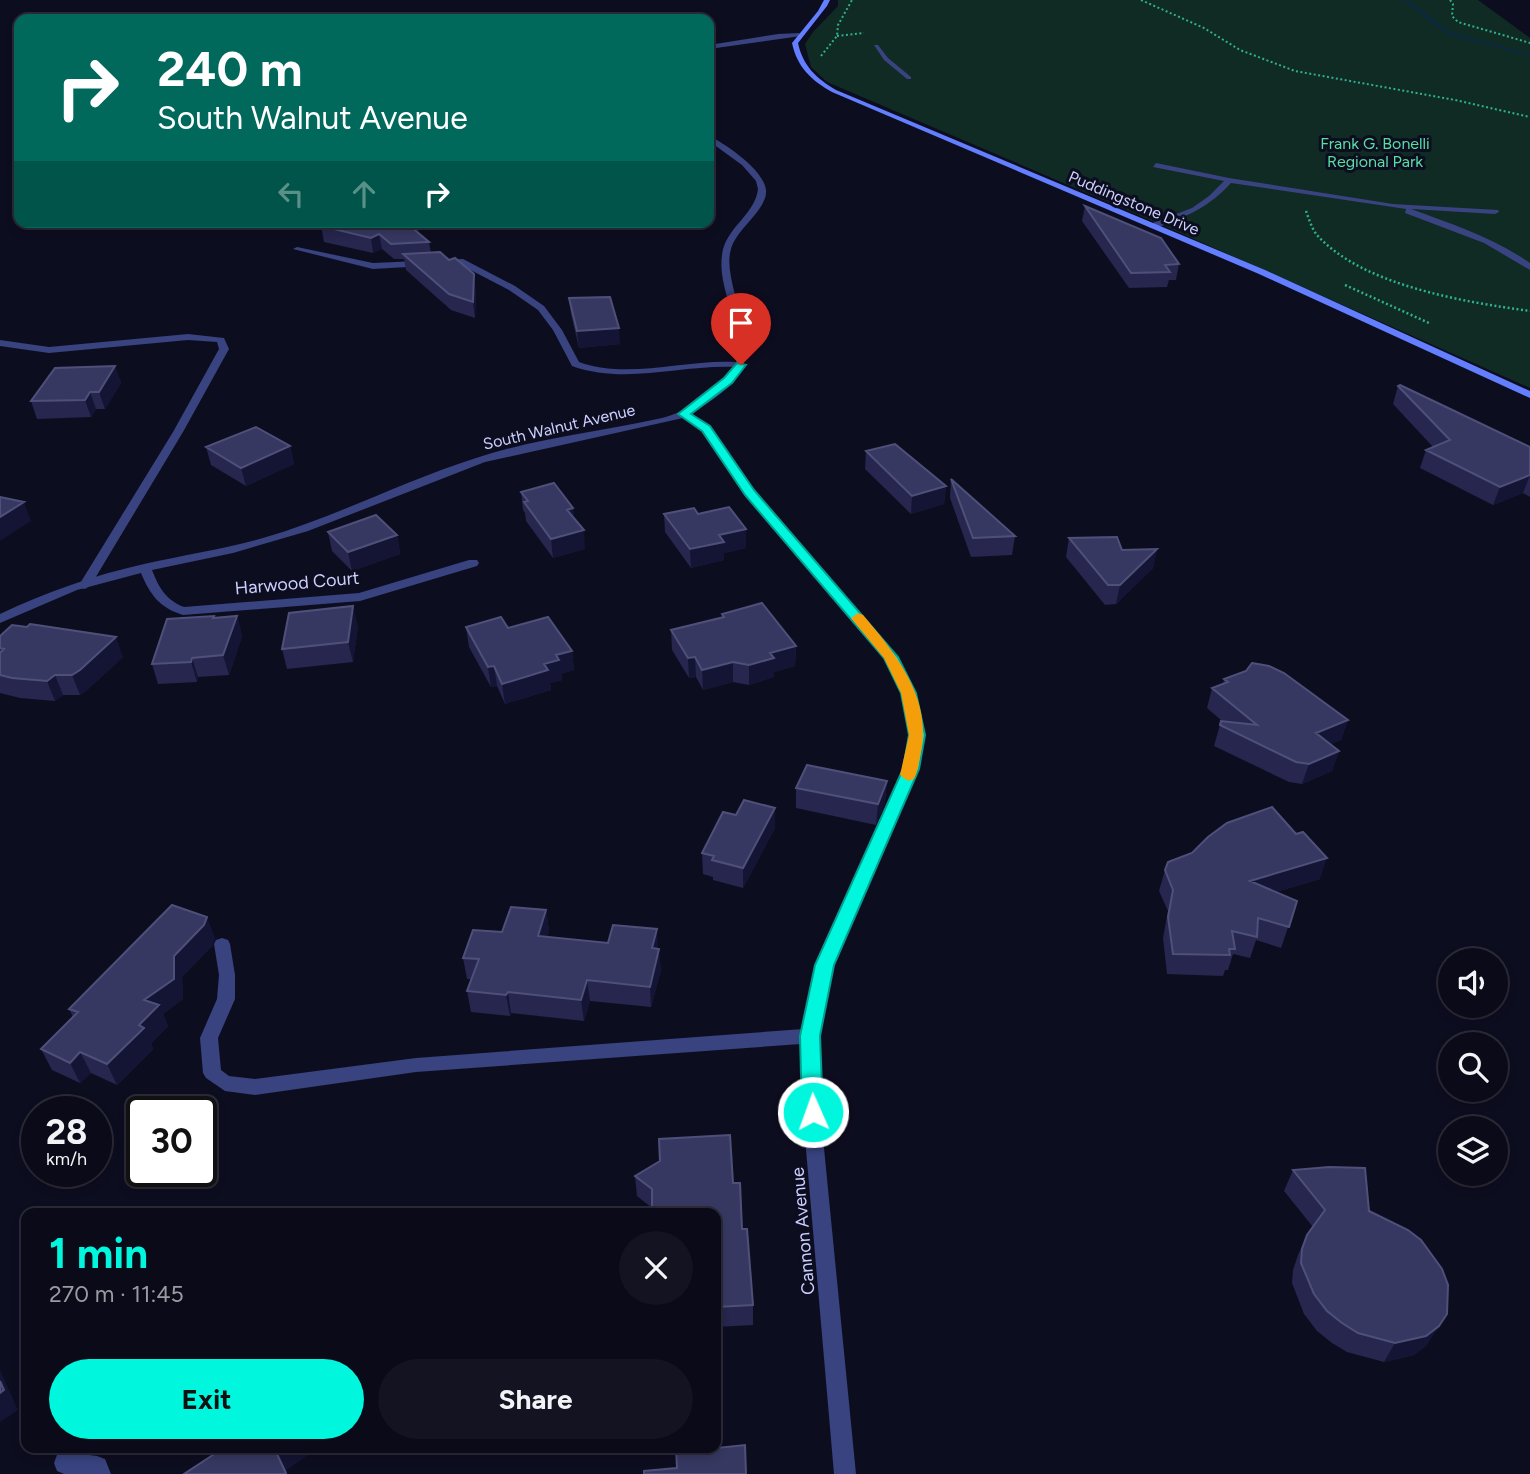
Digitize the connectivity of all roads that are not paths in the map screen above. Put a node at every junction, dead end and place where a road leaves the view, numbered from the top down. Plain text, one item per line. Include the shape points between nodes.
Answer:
1 (827, 0) edge
2 (799, 35) junction
3 (714, 46) edge
4 (876, 46) dead end
5 (909, 78) dead end
6 (714, 142) edge
7 (1156, 165) dead end
8 (1229, 180) junction
9 (1393, 206) junction
10 (1494, 212) dead end
11 (1153, 226) junction
12 (297, 249) dead end
13 (1530, 267) edge
14 (0, 343) edge
15 (741, 365) junction
16 (1530, 395) edge
17 (684, 414) junction
18 (473, 563) dead end
19 (145, 567) junction
20 (85, 585) junction
21 (0, 620) edge
22 (222, 944) dead end
23 (810, 1036) junction
24 (65, 1463) dead end
25 (100, 1474) edge
26 (845, 1474) edge

1 - 2 street via 823,12
2 - 3 street
2 - 11 street, Puddingstone Drive via 795,43 801,64 812,78 834,91
4 - 5 street
6 - 15 street via 752,170 762,190 726,253 741,334
7 - 8 street
8 - 9 street
8 - 11 street via 1198,210
9 - 10 street
9 - 13 street via 1479,239
11 - 16 street, Puddingstone Drive
12 - 15 street via 373,266 460,261 541,308 575,364 582,367 628,372
14 - 20 street via 48,350 188,337 221,340 224,349
15 - 17 street, South Walnut Avenue via 728,381
17 - 19 street, South Walnut Avenue via 506,453 435,476 305,529 229,551
17 - 23 street, Cannon Avenue via 706,428 750,493 890,657 909,693 917,735 911,769 824,965
18 - 19 street, Harwood Court via 360,597 183,611 168,607 154,592
19 - 20 street, South Walnut Avenue
20 - 21 street, South Walnut Avenue
22 - 23 street via 228,975 226,999 209,1038 212,1073 225,1083 255,1087 416,1065
23 - 26 street, Cannon Avenue via 814,1138
24 - 25 street via 97,1467

